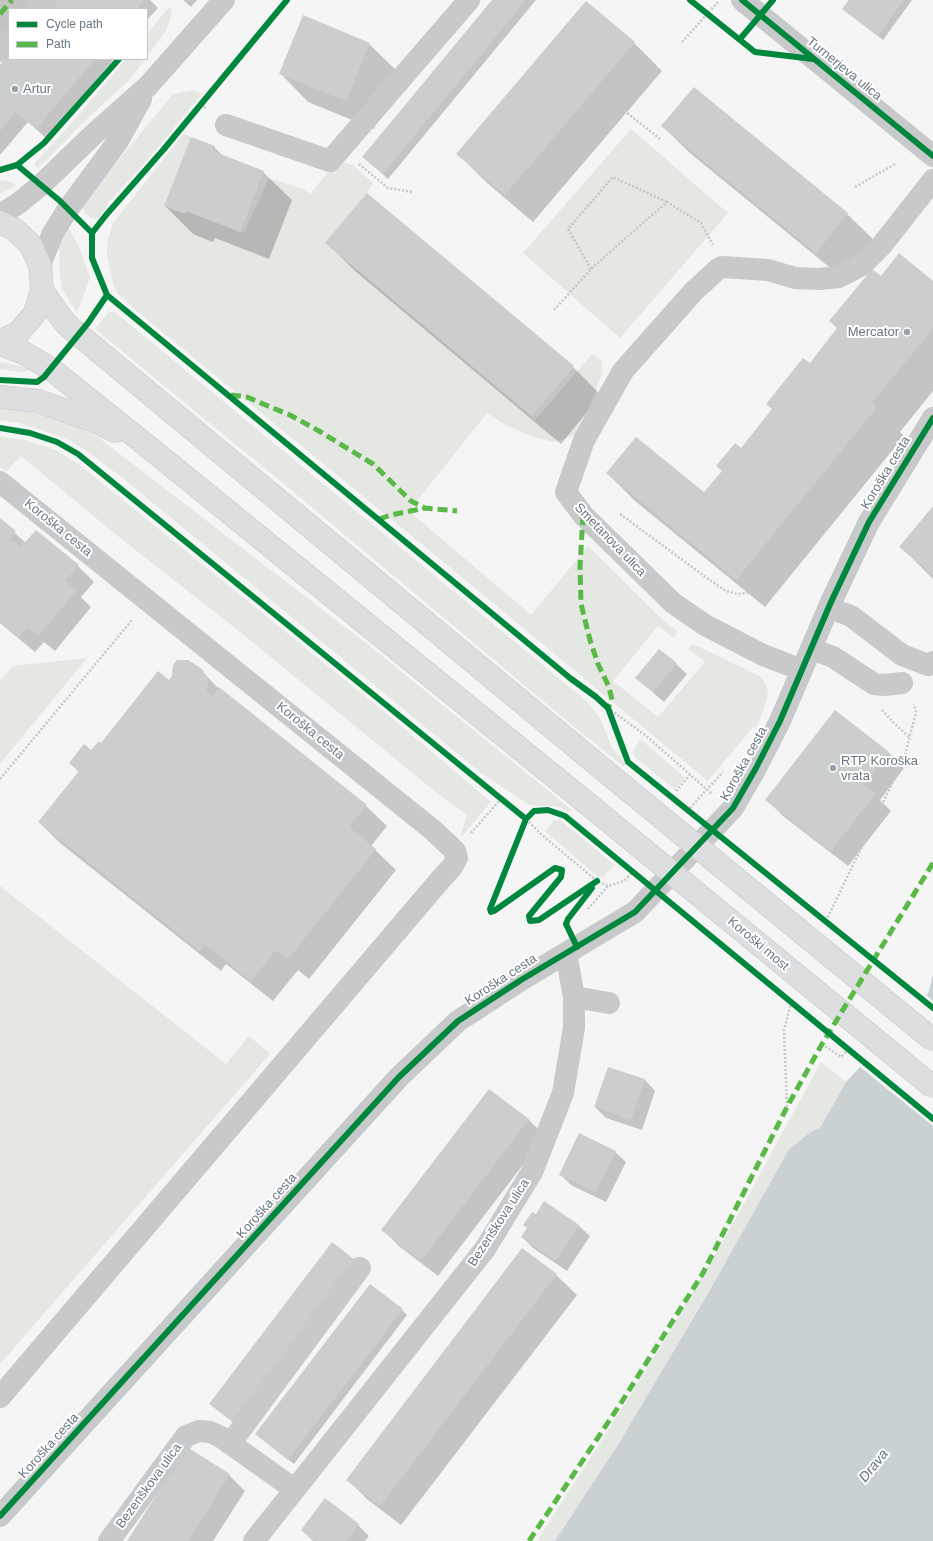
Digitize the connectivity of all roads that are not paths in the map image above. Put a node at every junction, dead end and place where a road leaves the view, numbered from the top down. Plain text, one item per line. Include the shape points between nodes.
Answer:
1 (224, 0) edge
2 (469, 0) edge
3 (745, 1) edge
4 (8, 41) edge
5 (0, 51) edge
6 (148, 86) junction
7 (226, 125) dead end
8 (933, 156) edge
9 (933, 180) edge
10 (0, 215) edge
11 (0, 222) edge
12 (40, 265) junction
13 (42, 290) junction
14 (0, 343) edge
15 (0, 397) edge
16 (933, 418) edge
17 (150, 449) junction
18 (0, 482) edge
19 (829, 608) junction
20 (812, 649) junction
21 (933, 662) edge
22 (802, 670) junction
23 (908, 692) road end
24 (566, 953) junction
25 (574, 997) junction
26 (609, 1003) dead end
27 (933, 1040) edge
28 (933, 1087) edge
29 (360, 1268) dead end
30 (0, 1397) edge
31 (230, 1444) junction
32 (294, 1489) junction
33 (0, 1515) edge
34 (108, 1541) edge
35 (254, 1541) edge

1 - 6 street
2 - 7 street via 330,161
3 - 8 street, Turnerjeva ulica
4 - 5 street
6 - 10 street via 41,185
6 - 12 street via 118,141 57,227
9 - 22 street, Smetanova ulica via 882,245 862,265 839,277 819,280 795,278 768,270 722,267 718,269 693,292 623,371 584,440 566,492 583,515 673,603 705,625 763,655
11 - 12 main road via 14,229 31,245
12 - 13 main road
13 - 14 main road via 35,313 19,332
13 - 27 main road, bridge via 67,325
14 - 17 main road via 51,369
15 - 17 main road via 38,401 92,420
16 - 19 street, Koroška cesta via 868,522
17 - 28 main road, Koroški most, bridge
18 - 30 street, Koroška cesta via 434,831 455,851 457,858 452,867
19 - 20 street, Koroška cesta
19 - 21 street via 851,616 902,655 928,665
20 - 22 street, Koroška cesta
20 - 23 street via 832,657 874,684
22 - 24 street, Koroška cesta via 780,721 733,808 635,912
24 - 25 street, Bezenškova ulica
24 - 33 street, Koroška cesta via 458,1021 399,1077
25 - 26 street
25 - 32 street, Bezenškova ulica via 574,1028 563,1093 532,1172 485,1248
29 - 31 street
31 - 32 street, Bezenškova ulica
31 - 34 street, Bezenškova ulica via 210,1432 199,1431 186,1436
32 - 35 street, Bezenškova ulica

